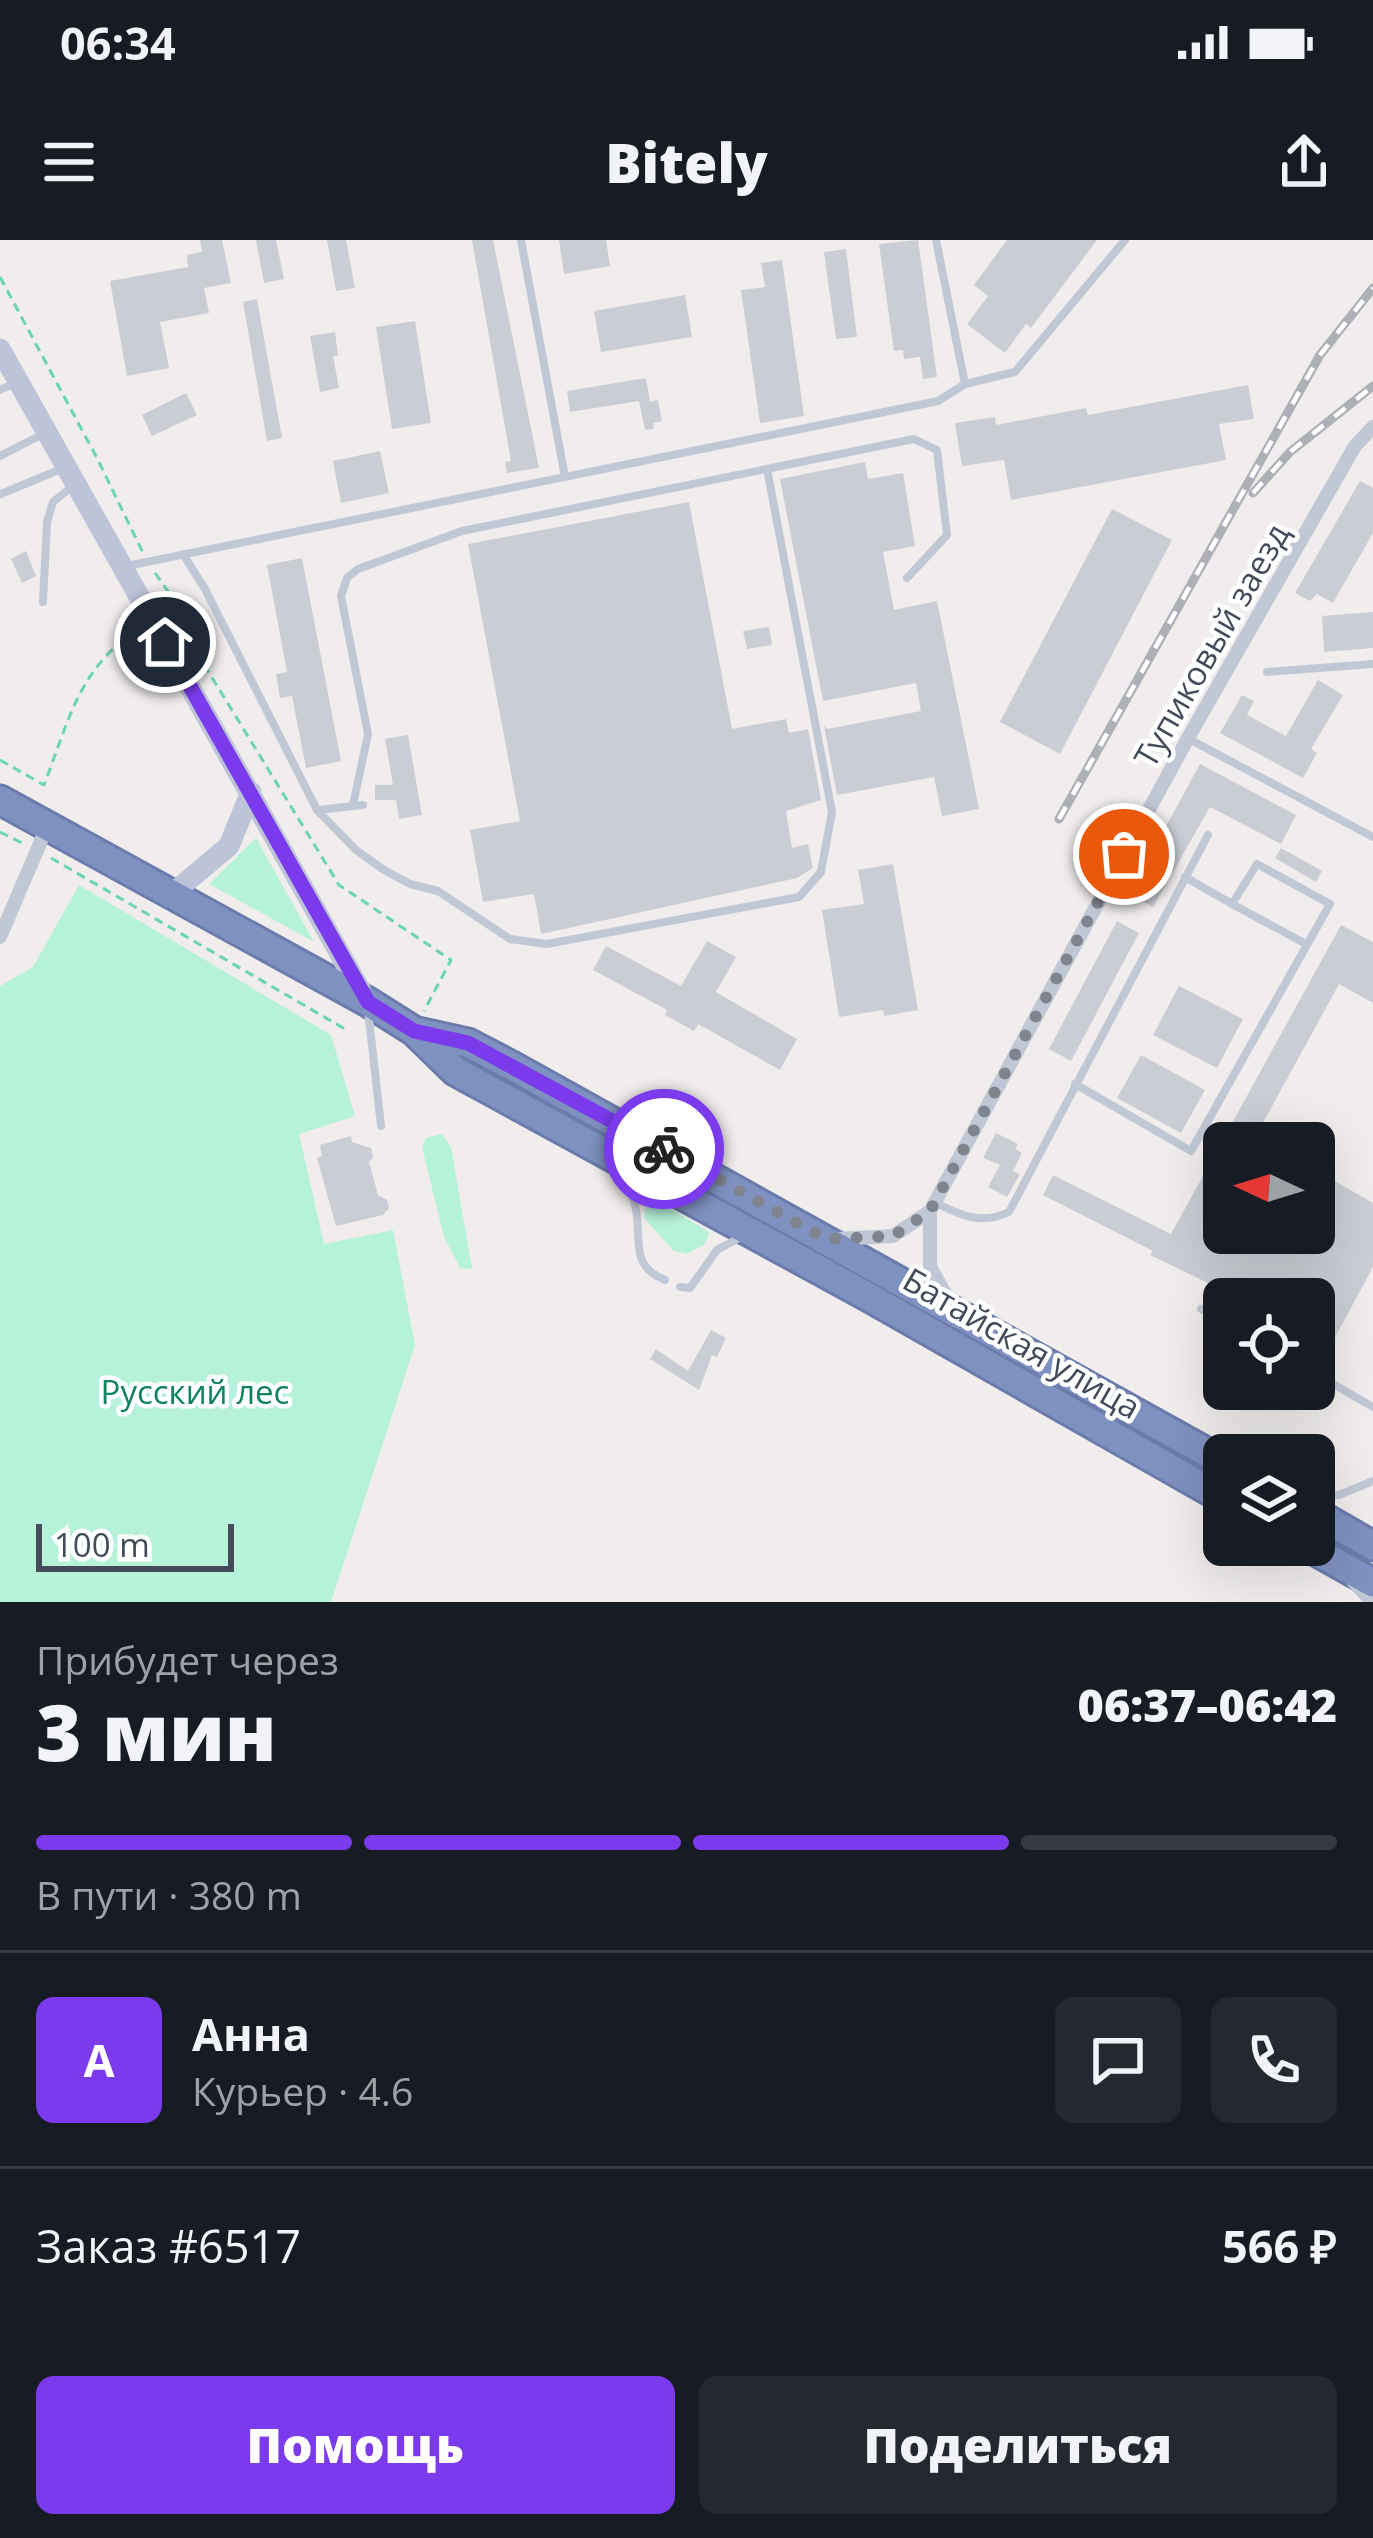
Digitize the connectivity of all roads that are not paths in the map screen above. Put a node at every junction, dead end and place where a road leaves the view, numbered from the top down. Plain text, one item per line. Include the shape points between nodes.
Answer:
1 (521, 240) edge
2 (936, 240) edge
3 (1125, 240) edge
4 (0, 349) edge
5 (965, 384) junction
6 (9, 386) edge
7 (1373, 427) edge
8 (46, 432) junction
9 (0, 457) edge
10 (767, 470) junction
11 (71, 476) junction
12 (565, 477) junction
13 (1, 494) edge
14 (183, 554) junction
15 (123, 567) junction
16 (907, 578) dead end
17 (43, 602) dead end
18 (1373, 664) edge
19 (1267, 673) dead end
20 (1188, 738) junction
21 (250, 792) junction
22 (0, 800) edge
23 (317, 810) junction
24 (1208, 835) dead end
25 (1373, 837) edge
26 (42, 838) junction
27 (1185, 878) junction
28 (173, 892) junction
29 (1232, 904) junction
30 (0, 937) edge
31 (1306, 944) junction
32 (368, 1002) junction
33 (414, 1031) junction
34 (1076, 1084) junction
35 (381, 1126) dead end
36 (599, 1149) junction
37 (933, 1206) junction
38 (754, 1235) junction
39 (826, 1239) junction
40 (664, 1280) dead end
41 (680, 1287) dead end
42 (957, 1312) junction
43 (1335, 1385) edge
44 (1373, 1407) edge
45 (1203, 1450) edge
46 (1373, 1481) edge
47 (1203, 1487) edge
48 (1335, 1493) edge
49 (1335, 1524) edge
50 (1373, 1546) edge
51 (1335, 1562) edge
52 (1338, 1564) junction
53 (1373, 1583) edge
54 (1372, 1602) edge

1 - 12 lane
2 - 5 lane
3 - 5 lane via 1015,372
4 - 6 main road
5 - 12 lane via 938,401
6 - 8 main road
7 - 20 street, Тупиковый заезд
8 - 9 lane
8 - 11 main road
10 - 16 lane via 914,440 937,450 947,535
10 - 23 lane via 462,531 358,569 341,596 368,734 358,805
10 - 23 lane via 832,812 821,872 800,897 547,944 510,938 438,891 384,870
11 - 13 lane
11 - 15 main road
11 - 17 lane via 47,522
12 - 14 lane
14 - 15 lane
14 - 23 lane
15 - 21 main road
18 - 19 lane
20 - 25 lane
20 - 37 street, Тупиковый заезд
21 - 28 main road via 230,846
21 - 32 main road
22 - 26 highway
24 - 27 lane
26 - 28 highway, Батайская улица
26 - 30 street
27 - 29 lane
27 - 34 lane
28 - 32 highway, Батайская улица
29 - 31 lane
29 - 31 lane via 1256,864 1275,874 1330,904
31 - 34 lane via 1191,1151
32 - 33 highway, Батайская улица
32 - 35 lane
33 - 36 highway, Батайская улица via 455,1071
33 - 39 highway, Батайская улица via 468,1043
34 - 37 lane via 1009,1212 979,1220
36 - 38 highway, Батайская улица
36 - 40 lane via 624,1175 642,1261
37 - 39 street via 893,1236
37 - 42 street via 930,1267
38 - 41 lane via 731,1240 697,1281
38 - 47 highway, Батайская улица
39 - 42 highway, Батайская улица
42 - 45 highway, Батайская улица
43 - 44 lane
46 - 48 lane
49 - 50 highway
51 - 52 highway
52 - 53 highway
52 - 54 street

